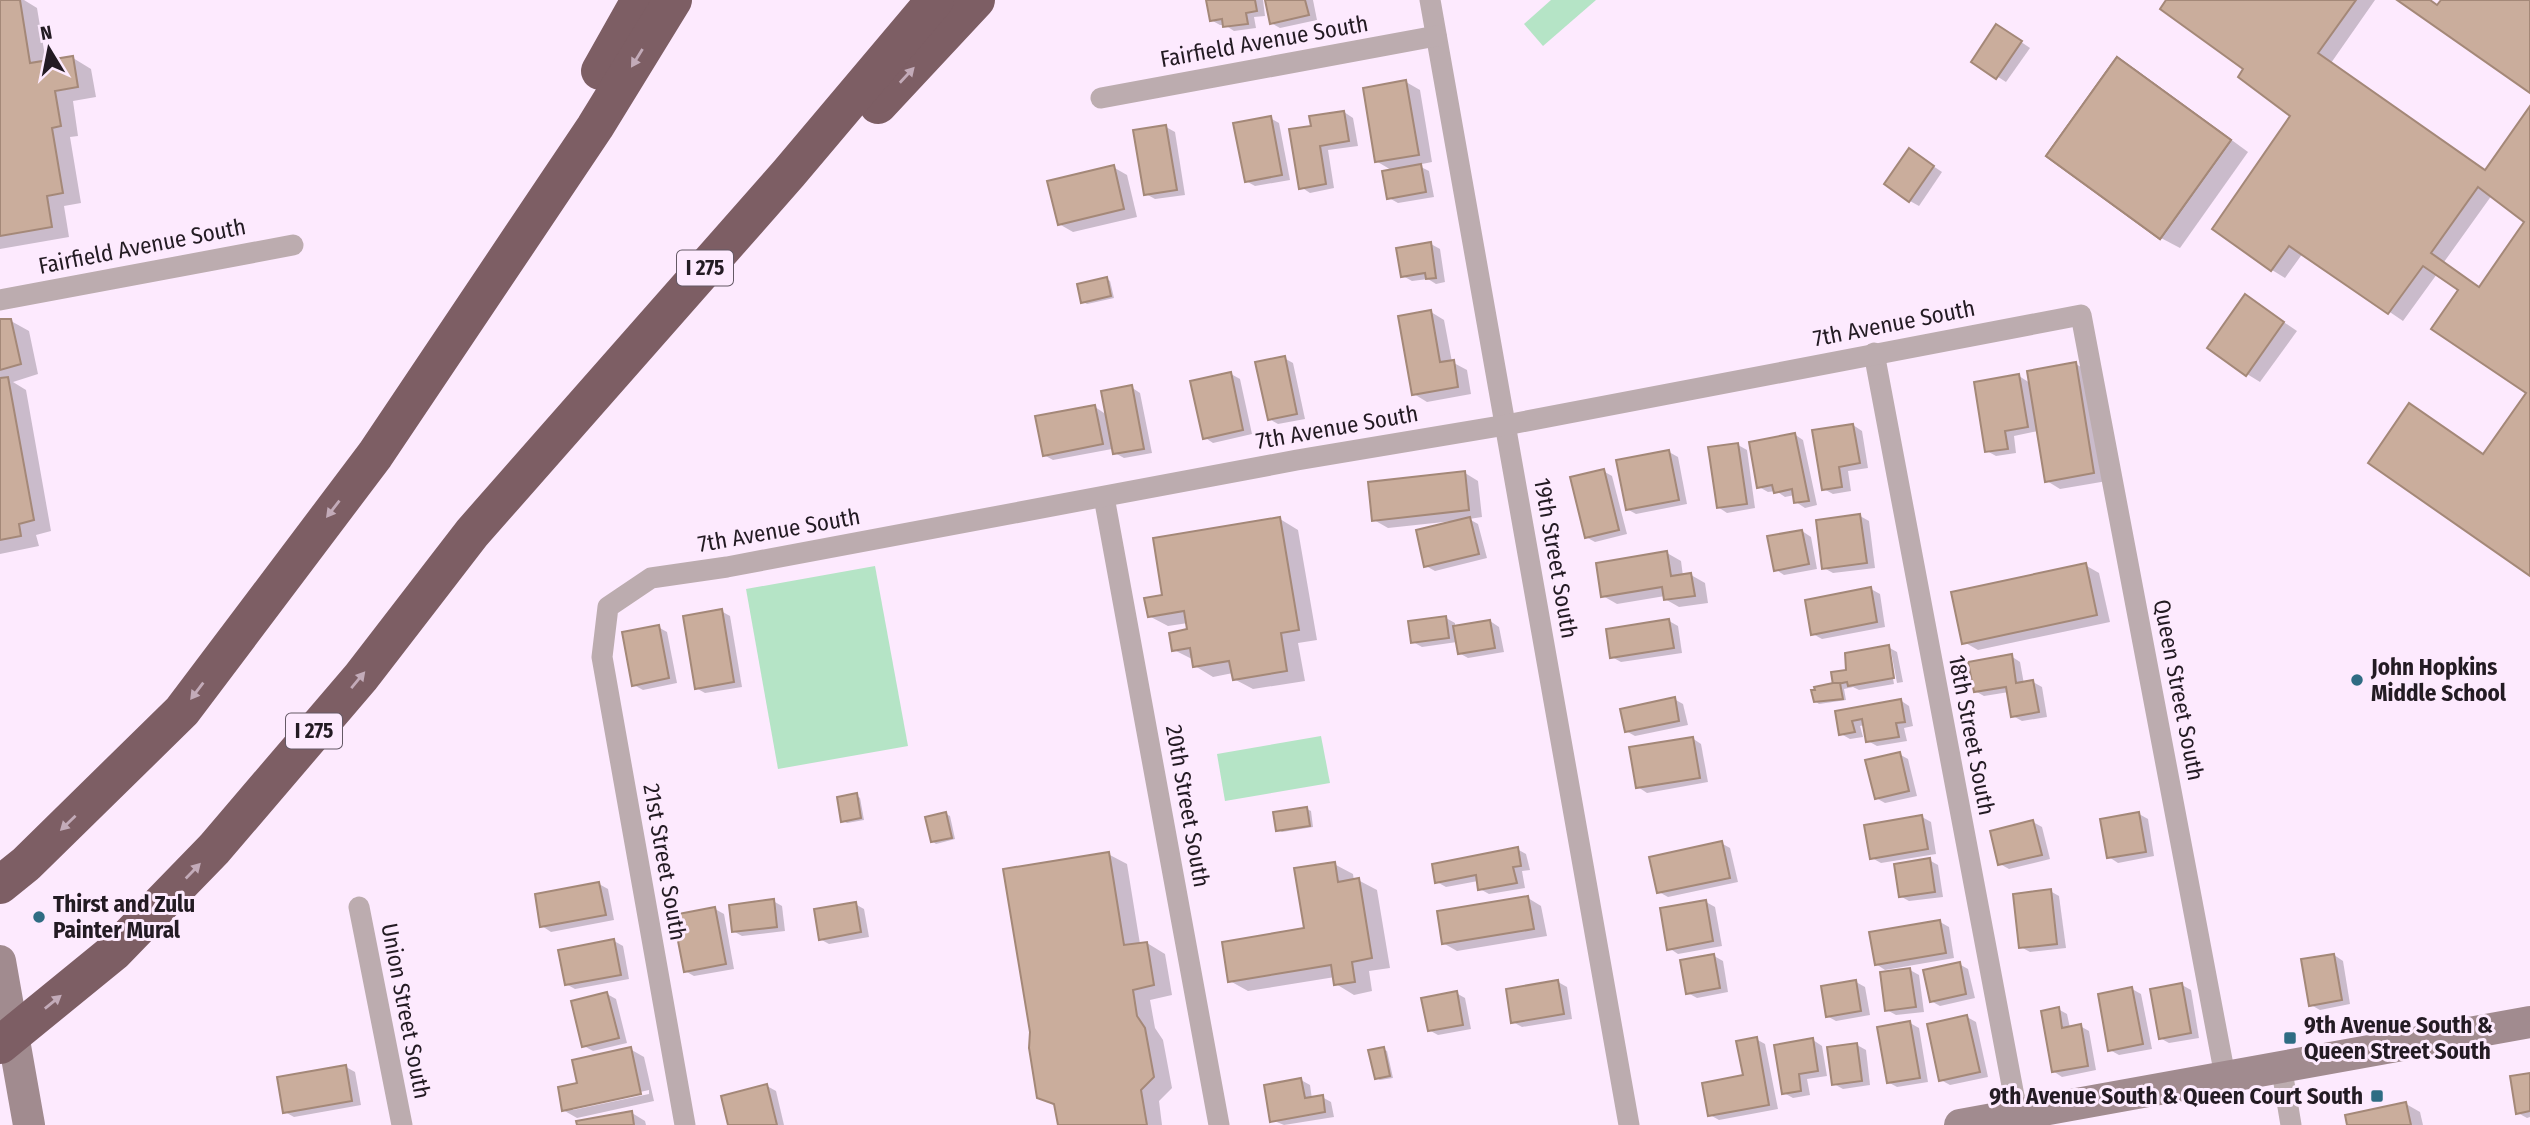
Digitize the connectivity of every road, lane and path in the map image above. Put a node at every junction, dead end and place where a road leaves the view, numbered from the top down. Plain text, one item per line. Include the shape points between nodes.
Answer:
1 (640, 0) edge
2 (673, 0) edge
3 (935, 0) edge
4 (976, 0) edge
5 (1430, 0) edge
6 (1436, 36) junction
7 (1101, 97) dead end
8 (293, 245) dead end
9 (0, 300) edge
10 (2081, 315) joint
11 (1874, 353) junction
12 (1506, 425) junction
13 (375, 455) junction
14 (1104, 497) junction
15 (472, 533) junction
16 (608, 607) joint
17 (0, 885) edge
18 (359, 907) dead end
19 (0, 961) edge
20 (2530, 1022) edge
21 (0, 1045) edge
22 (2281, 1065) junction
23 (2225, 1076) junction
24 (2021, 1120) edge
25 (29, 1125) edge
26 (402, 1125) edge
27 (685, 1125) edge
28 (1219, 1125) edge
29 (1629, 1125) edge
30 (1960, 1125) edge
31 (2291, 1125) edge

1 - 13 highway
2 -> 13 highway via 595,127
3 - 15 highway, I 275
15 -> 4 highway
5 - 6 street, 19th Street South
6 - 7 street, Fairfield Avenue South
6 - 12 street, 19th Street South
8 - 9 street, Fairfield Avenue South
10 - 11 street, 7th Avenue South
10 - 23 street, Queen Street South
11 - 12 street, 7th Avenue South
11 - 24 street, 18th Street South
12 - 14 street, 7th Avenue South
12 - 29 street, 19th Street South
13 -> 17 highway via 182,711
14 - 16 street, 7th Avenue South via 652,578
14 - 28 street, 20th Street South
21 -> 15 highway, I 275, bridge via 114,952 214,849 361,677
16 - 27 street, 21st Street South via 602,657
18 - 26 street, Union Street South
19 - 25 street
20 - 22 street
22 - 23 street
22 - 31 street
23 - 24 street
24 - 30 street

